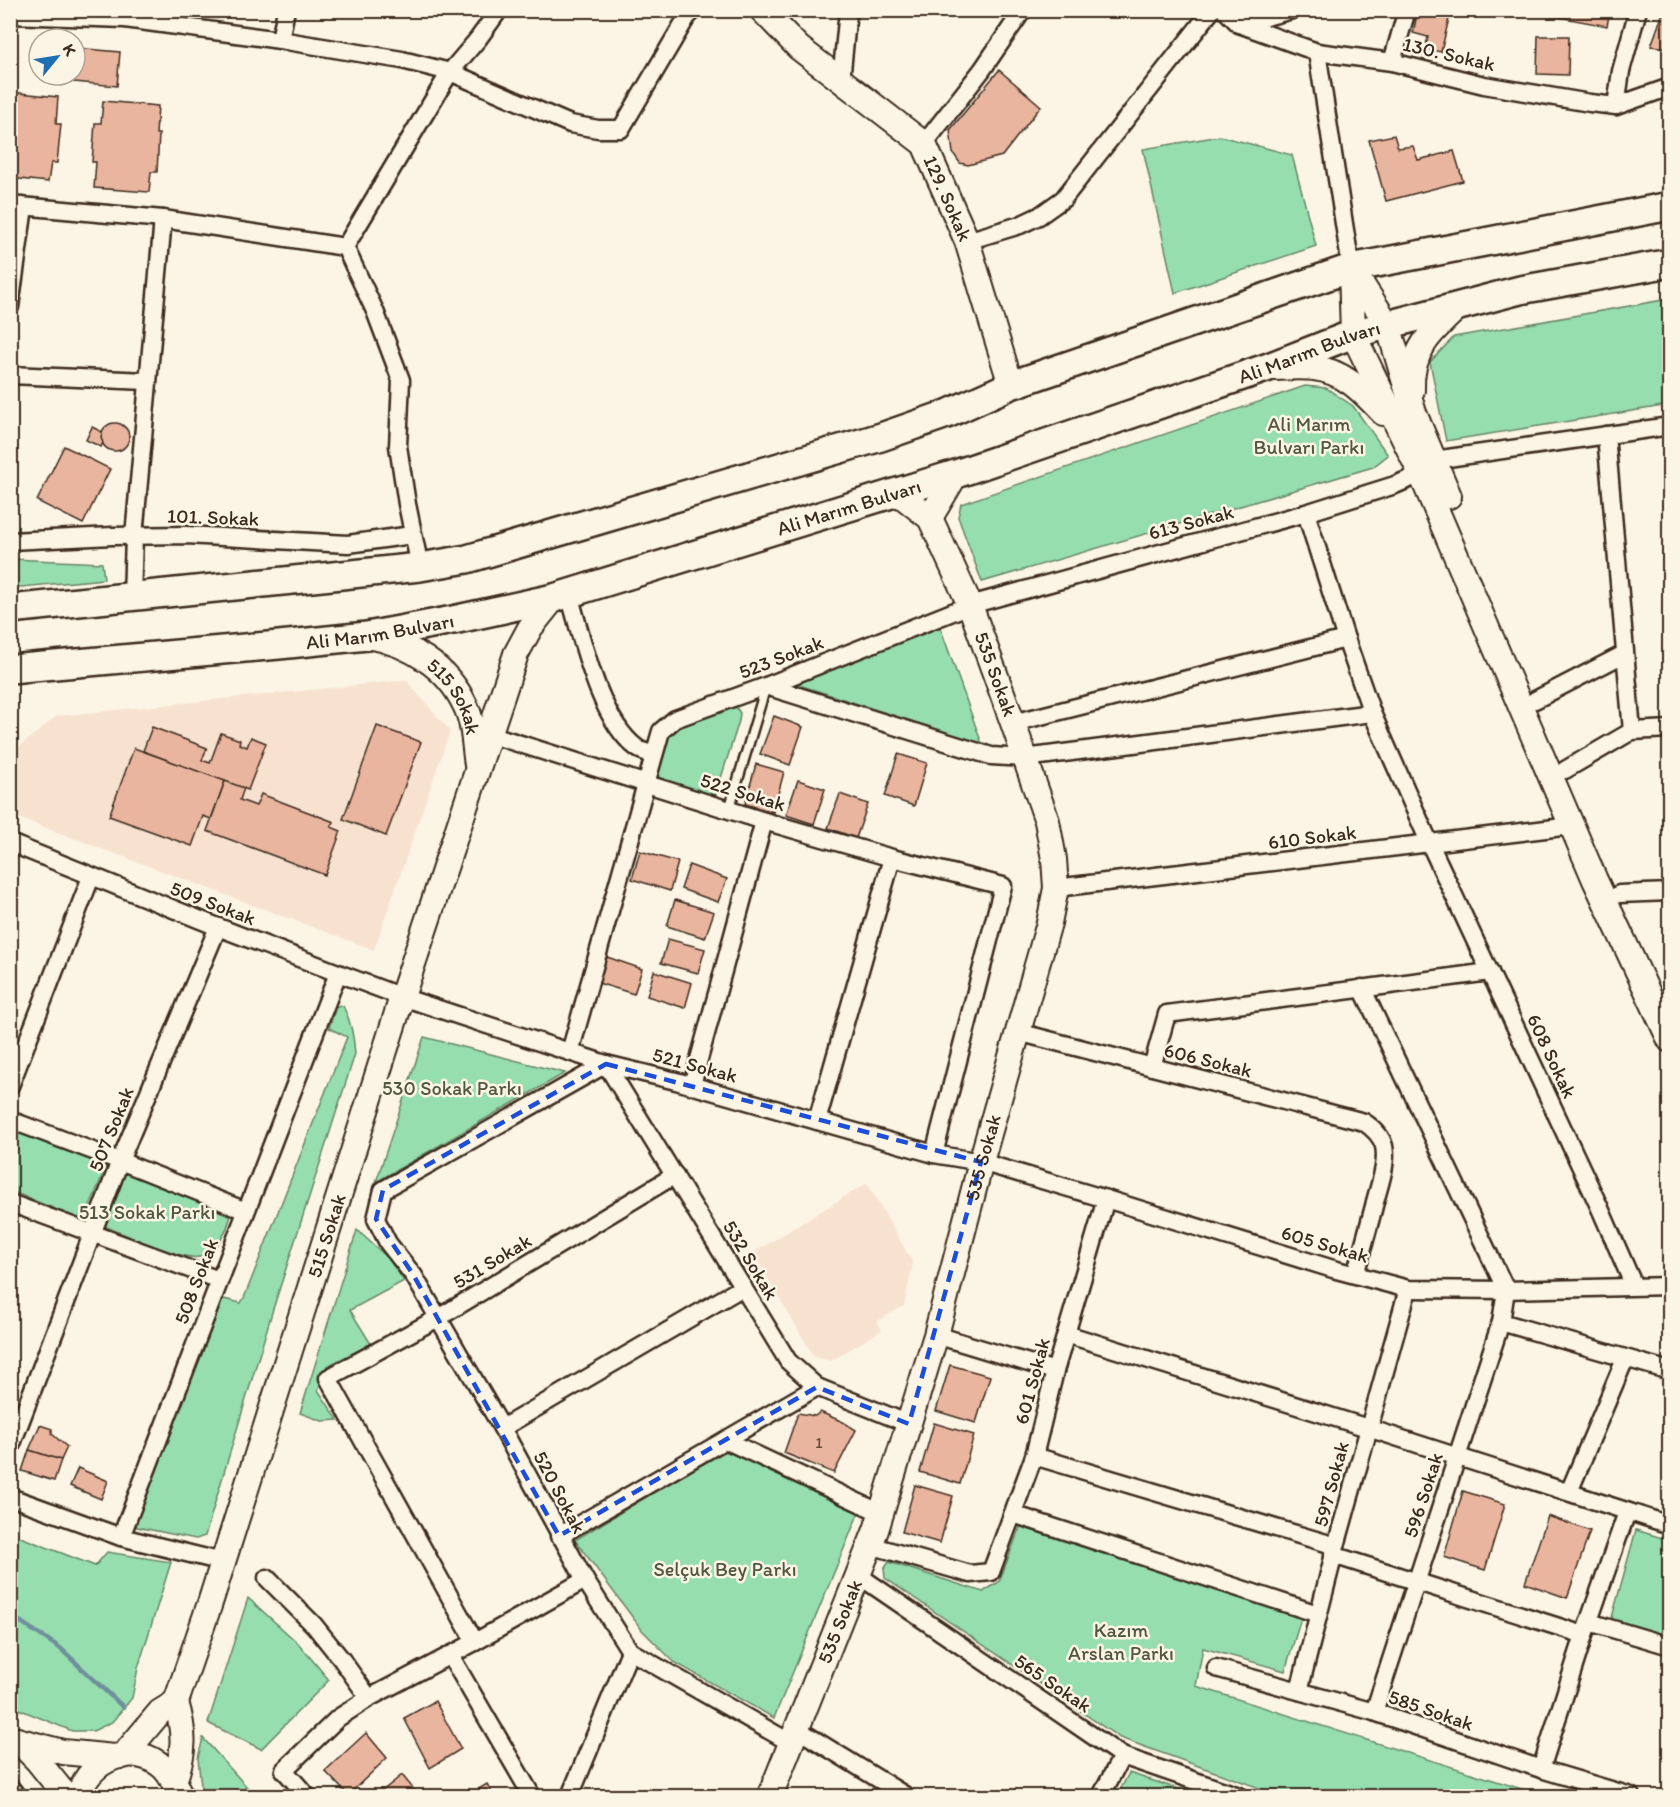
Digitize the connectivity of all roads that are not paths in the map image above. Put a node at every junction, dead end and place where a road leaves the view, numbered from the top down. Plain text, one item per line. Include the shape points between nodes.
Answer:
1 (286, 10) edge
2 (499, 10) edge
3 (694, 10) edge
4 (762, 10) edge
5 (848, 10) edge
6 (1023, 10) edge
7 (1212, 10) edge
8 (1225, 10) edge
9 (1292, 10) edge
10 (1407, 10) edge
11 (1638, 10) edge
12 (10, 15) edge
13 (158, 17) edge
14 (1239, 24) junction
15 (280, 40) junction
16 (1317, 52) junction
17 (1392, 62) junction
18 (450, 72) junction
19 (841, 81) junction
20 (1670, 87) edge
21 (1616, 106) junction
22 (924, 144) junction
23 (17, 206) edge
24 (1670, 206) edge
25 (163, 219) junction
26 (967, 241) junction
27 (345, 248) junction
28 (1670, 263) edge
29 (1351, 268) junction
30 (10, 307) edge
31 (1458, 307) junction
32 (1388, 325) junction
33 (1353, 334) junction
34 (1266, 368) junction
35 (10, 375) edge
36 (147, 381) junction
37 (1011, 385) junction
38 (1414, 413) junction
39 (1670, 426) edge
40 (1402, 434) junction
41 (1606, 435) junction
42 (1428, 467) junction
43 (956, 474) junction
44 (897, 492) junction
45 (1306, 513) junction
46 (930, 518) junction
47 (412, 535) junction
48 (134, 536) junction
49 (10, 541) edge
50 (420, 567) junction
51 (561, 596) junction
52 (132, 597) junction
53 (970, 604) junction
54 (10, 609) edge
55 (367, 636) junction
56 (1346, 639) junction
57 (1624, 654) junction
58 (10, 669) edge
59 (766, 686) junction
60 (1535, 700) junction
61 (1372, 713) junction
62 (1013, 723) junction
63 (1670, 729) edge
64 (1632, 731) junction
65 (481, 735) junction
66 (654, 754) junction
67 (1025, 758) junction
68 (1565, 770) junction
69 (646, 784) junction
70 (729, 810) junction
71 (764, 821) junction
72 (1572, 826) junction
73 (10, 843) edge
74 (1430, 844) junction
75 (892, 858) junction
76 (92, 877) junction
77 (1056, 888) junction
78 (1670, 892) edge
79 (1619, 894) junction
80 (218, 927) junction
81 (1490, 972) junction
82 (338, 973) junction
83 (1362, 988) junction
84 (402, 997) junction
85 (1670, 1002) edge
86 (1018, 1032) junction
87 (1670, 1040) edge
88 (570, 1052) junction
89 (606, 1064) junction
90 (1152, 1067) junction
91 (692, 1085) junction
92 (10, 1086) edge
93 (10, 1120) edge
94 (816, 1121) junction
95 (934, 1154) junction
96 (120, 1161) junction
97 (981, 1162) junction
98 (675, 1175) junction
99 (1106, 1199) junction
100 (10, 1203) edge
101 (246, 1211) junction
102 (92, 1233) junction
103 (1356, 1274) junction
104 (219, 1280) junction
105 (1634, 1286) junction
106 (1670, 1286) edge
107 (743, 1287) junction
108 (1408, 1289) junction
109 (1506, 1290) junction
110 (438, 1318) junction
111 (1501, 1323) junction
112 (1066, 1334) junction
113 (936, 1335) junction
114 (1625, 1359) junction
115 (1055, 1371) junction
116 (1670, 1371) edge
117 (817, 1387) junction
118 (909, 1424) junction
119 (502, 1428) junction
120 (1368, 1428) junction
121 (725, 1440) junction
122 (10, 1449) edge
123 (1034, 1456) junction
124 (1457, 1457) junction
125 (1569, 1492) junction
126 (10, 1497) edge
127 (1628, 1512) junction
128 (882, 1513) junction
129 (1012, 1514) junction
130 (1670, 1525) edge
131 (559, 1536) junction
132 (121, 1537) junction
133 (870, 1545) junction
134 (1334, 1550) junction
135 (223, 1562) junction
136 (858, 1575) junction
137 (267, 1578) dead end
138 (585, 1580) junction
139 (1417, 1581) junction
140 (1318, 1614) junction
141 (1587, 1628) junction
142 (475, 1642) junction
143 (1670, 1646) edge
144 (630, 1651) junction
145 (450, 1655) junction
146 (1216, 1668) dead end
147 (1299, 1691) junction
148 (369, 1698) junction
149 (176, 1702) junction
150 (1374, 1712) junction
151 (794, 1736) junction
152 (13, 1737) edge
153 (118, 1756) junction
154 (1122, 1756) junction
155 (1541, 1769) junction
156 (10, 1787) edge
157 (177, 1789) edge
158 (17, 1797) edge
159 (66, 1797) edge
160 (79, 1797) edge
161 (307, 1797) edge
162 (532, 1797) edge
163 (570, 1797) edge
164 (770, 1797) edge
165 (906, 1797) edge
166 (1101, 1797) edge
167 (1239, 1797) edge
168 (1631, 1797) edge

1 - 15 street
2 - 18 street
3 - 18 street via 621,129 570,124
4 - 19 street, 129. Sokak via 799,48
5 - 19 street
6 - 22 street
7 - 26 street via 1063,199 1020,225
8 - 14 street, 130. Sokak
9 - 14 street
10 - 17 street
11 - 21 street
12 - 13 street
13 - 15 street
14 - 16 street, 130. Sokak
15 - 18 street
16 - 17 street, 130. Sokak
16 - 29 street
17 - 21 street, 130. Sokak via 1484,85
18 - 27 street
19 - 22 street, 129. Sokak
20 - 21 street, 130. Sokak
22 - 26 street, 129. Sokak
23 - 25 street
23 - 30 street
24 - 29 main road
25 - 27 street
25 - 36 street
26 - 37 street, 129. Sokak
27 - 47 street via 375,311 401,380 398,446
28 - 31 main road, Ali Marım Bulvarı via 1520,290
29 - 32 street
29 - 33 street
29 - 37 main road
31 - 32 main road, Ali Marım Bulvarı
31 - 38 street via 1421,347 1412,368
32 - 33 main road, Ali Marım Bulvarı
32 - 38 street
33 - 34 main road, Ali Marım Bulvarı
33 - 40 street
34 - 40 street via 1315,368 1341,375 1361,390
34 - 43 main road, Ali Marım Bulvarı
35 - 36 street
36 - 48 street
37 - 50 main road via 947,414 881,437 467,559
38 - 42 street
39 - 41 street, 613 Sokak
40 - 42 street
41 - 42 street, 613 Sokak
41 - 57 street
42 - 45 street, 613 Sokak via 1395,485
42 - 60 street
42 - 72 street
43 - 44 main road, Ali Marım Bulvarı
43 - 46 street
44 - 46 street
44 - 51 main road, Ali Marım Bulvarı
45 - 53 street, 613 Sokak
45 - 56 street, 608 Sokak
46 - 53 street, 535 Sokak
47 - 48 street, 101. Sokak via 348,544
47 - 50 street
48 - 49 street, 101. Sokak
48 - 52 street
50 - 52 main road
51 - 55 main road, Ali Marım Bulvarı
51 - 65 street, 515 Sokak via 530,628
51 - 66 street via 618,729 638,749
52 - 54 main road
53 - 59 street, 523 Sokak
53 - 62 street, 535 Sokak
55 - 58 main road, Ali Marım Bulvarı
55 - 65 street, 515 Sokak via 399,644 433,664 451,684
56 - 61 street, 608 Sokak
56 - 62 street
57 - 60 street
57 - 64 street
59 - 66 street, 523 Sokak via 675,719 661,731
59 - 67 street via 991,756
59 - 70 lane
60 - 68 street
61 - 67 street
61 - 74 street, 608 Sokak
62 - 67 street, 535 Sokak
63 - 64 street
64 - 68 street
65 - 69 street, 522 Sokak
65 - 84 street, 515 Sokak via 478,767
66 - 69 street, 523 Sokak
67 - 77 street, 535 Sokak via 1047,821
68 - 79 street
69 - 70 street, 522 Sokak
69 - 88 street, 523 Sokak
70 - 71 street, 522 Sokak
71 - 75 street, 522 Sokak
71 - 91 street
72 - 74 street, 610 Sokak
72 - 87 street
73 - 76 street, 509 Sokak
74 - 77 street, 610 Sokak
74 - 81 street, 608 Sokak
75 - 94 street
75 - 95 street, 522 Sokak via 1003,886
76 - 80 street, 509 Sokak
76 - 92 street
77 - 86 street, 535 Sokak via 1047,934
78 - 79 street
79 - 85 street
80 - 82 street, 509 Sokak
80 - 96 street, 507 Sokak
81 - 83 street
81 - 105 street, 608 Sokak
82 - 84 street, 509 Sokak
82 - 101 street, 508 Sokak
83 - 90 street via 1167,1014
83 - 109 street
84 - 88 street, 521 Sokak
84 - 135 street, 515 Sokak
86 - 90 street, 606 Sokak
86 - 97 street, 535 Sokak
88 - 89 street, 521 Sokak
89 - 91 street, 521 Sokak
89 - 98 street, 532 Sokak
89 - 110 street, 520 Sokak via 382,1190 376,1219
90 - 103 street, 606 Sokak via 1364,1122 1375,1130 1385,1148 1382,1177
91 - 94 street, 521 Sokak
93 - 96 street
94 - 95 street, 521 Sokak
95 - 97 street, 521 Sokak
96 - 101 street
96 - 102 street, 507 Sokak
97 - 99 street, 605 Sokak
97 - 113 street, 535 Sokak
98 - 107 street, 532 Sokak
98 - 110 street, 531 Sokak
99 - 103 street, 605 Sokak
99 - 112 street, 601 Sokak
100 - 102 street
101 - 104 street, 508 Sokak
102 - 104 street
102 - 122 street, 507 Sokak
103 - 108 street, 605 Sokak
104 - 132 street, 508 Sokak
105 - 106 street, 605 Sokak
105 - 109 street, 605 Sokak
107 - 117 street, 532 Sokak via 788,1361
107 - 119 street
108 - 109 street, 605 Sokak
108 - 120 street, 597 Sokak
109 - 111 street, 596 Sokak
110 - 119 street, 520 Sokak
110 - 142 street, 531 Sokak via 328,1378
111 - 114 street
111 - 124 street, 596 Sokak
112 - 115 street, 601 Sokak
112 - 120 street
113 - 115 street
113 - 118 street, 535 Sokak
114 - 116 street
114 - 125 street
115 - 123 street, 601 Sokak
117 - 118 street, 532 Sokak
117 - 121 street
118 - 128 street, 535 Sokak
119 - 131 street, 520 Sokak
120 - 124 street
120 - 134 street, 597 Sokak
121 - 128 street
121 - 131 street
123 - 129 street, 601 Sokak
123 - 134 street
124 - 125 street
124 - 139 street, 596 Sokak
125 - 127 street
126 - 132 street
127 - 130 street
127 - 141 street
128 - 133 street, 535 Sokak
129 - 133 street, 601 Sokak via 991,1572 970,1574
129 - 140 street
131 - 138 street, 520 Sokak
132 - 135 street
133 - 136 street, 535 Sokak
134 - 139 street
134 - 140 street, 597 Sokak
135 - 149 street, 515 Sokak
136 - 151 street, 535 Sokak
136 - 154 street, 565 Sokak
137 - 148 street via 314,1625
138 - 142 street
138 - 144 street, 520 Sokak
139 - 141 street
139 - 150 street, 596 Sokak
140 - 147 street, 597 Sokak
141 - 143 street
141 - 155 street
142 - 145 street
144 - 151 street, 520 Sokak
144 - 163 street
145 - 148 street
145 - 162 street
146 - 147 street, 585 Sokak
147 - 150 street, 585 Sokak
148 - 161 street via 338,1718 284,1770
149 - 153 street via 160,1712
149 - 157 street via 183,1746
150 - 155 street, 585 Sokak
151 - 164 street, 535 Sokak
151 - 165 street, 520 Sokak
152 - 153 street via 63,1752
152 - 159 street
153 - 157 street via 148,1758 163,1768
153 - 160 street via 98,1765 86,1778
154 - 166 street
154 - 167 street, 565 Sokak
155 - 168 street, 585 Sokak
156 - 158 street

